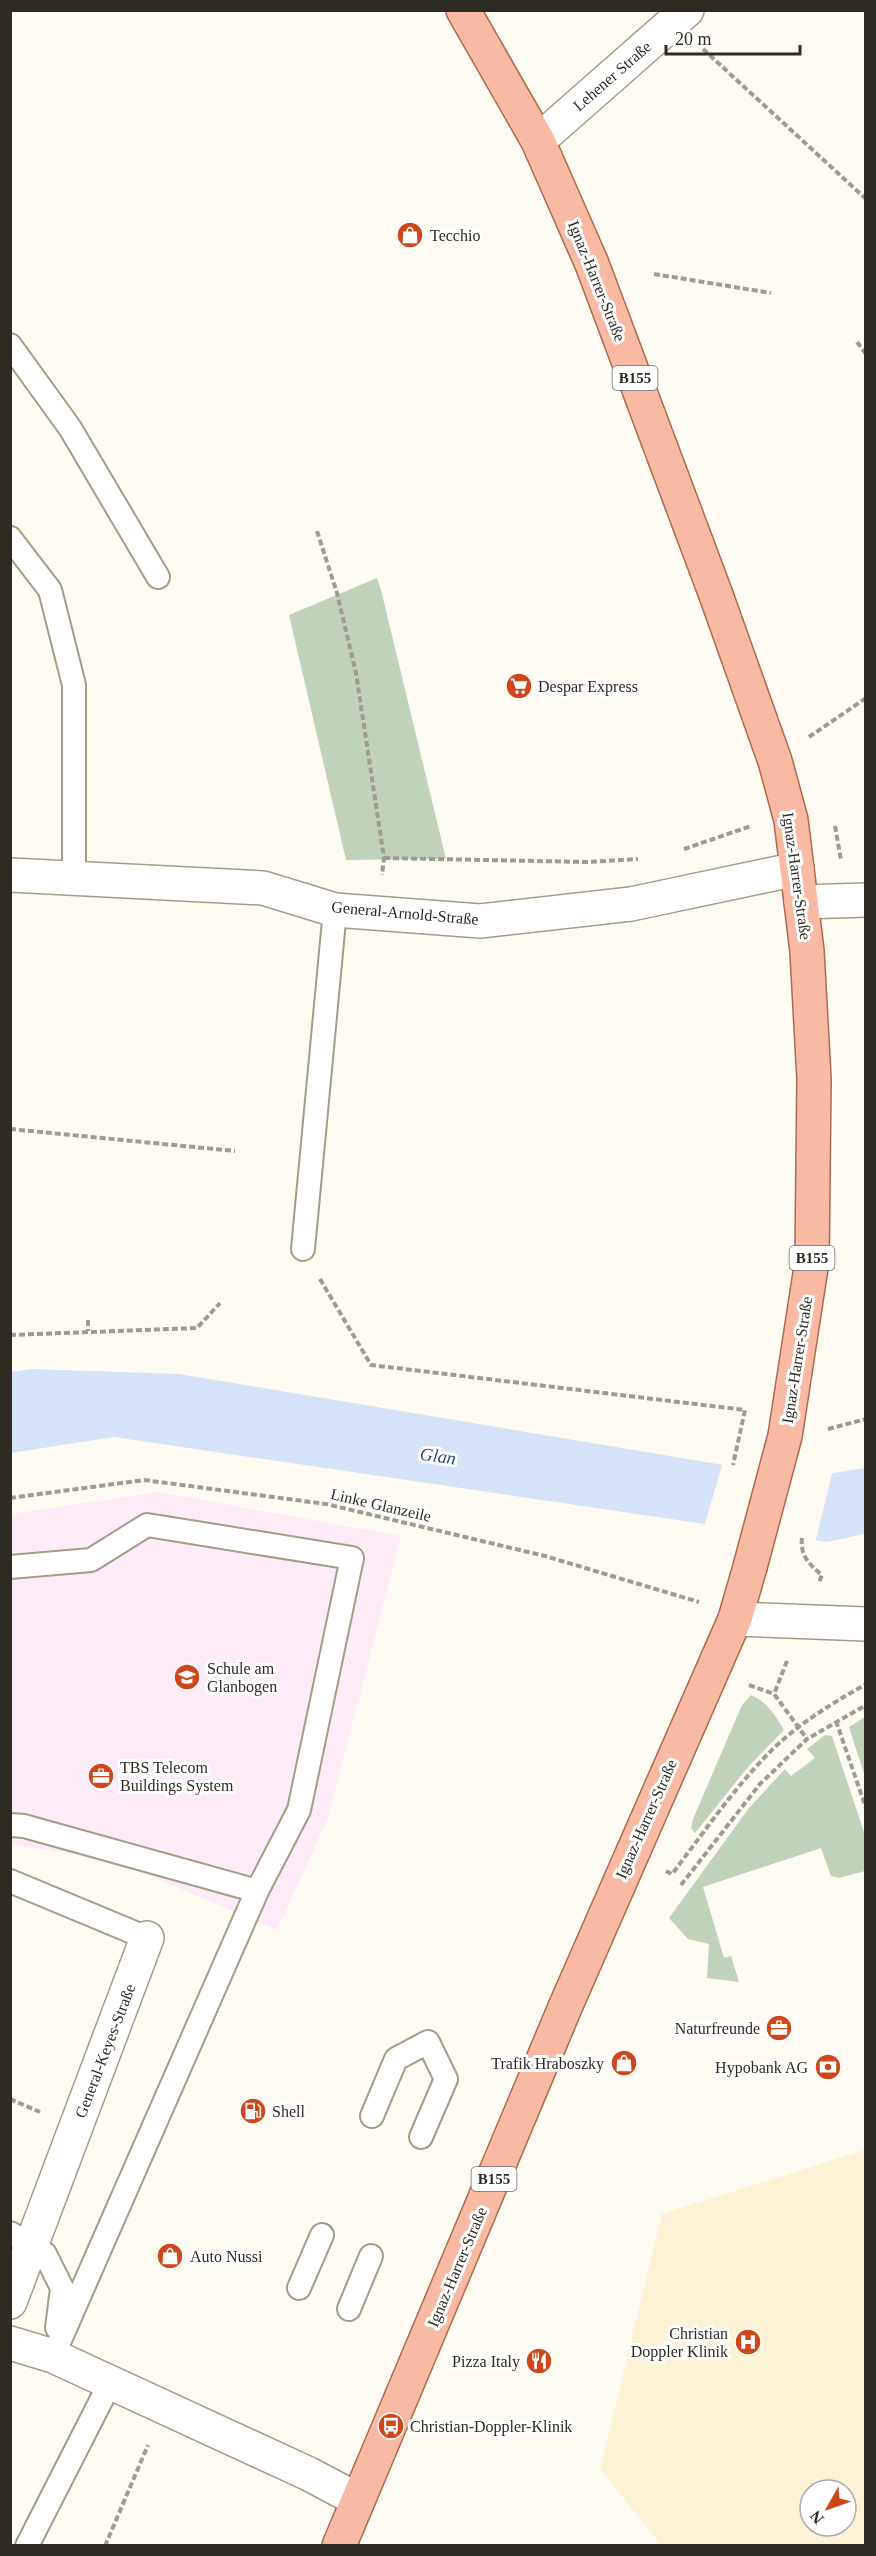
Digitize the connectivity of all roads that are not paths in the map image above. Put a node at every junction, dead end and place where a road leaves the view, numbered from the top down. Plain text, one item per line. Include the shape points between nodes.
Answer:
1 (463, 10) edge
2 (687, 10) edge
3 (538, 141) junction
4 (10, 345) edge
5 (10, 538) edge
6 (158, 577) dead end
7 (797, 869) junction
8 (10, 875) edge
9 (74, 878) junction
10 (866, 900) edge
11 (801, 902) junction
12 (335, 910) junction
13 (303, 1249) road end
14 (10, 1567) edge
15 (736, 1617) junction
16 (866, 1624) edge
17 (10, 1825) edge
18 (10, 1881) edge
19 (257, 1892) junction
20 (147, 1938) joint
21 (372, 2116) dead end
22 (421, 2137) dead end
23 (322, 2235) dead end
24 (21, 2239) edge
25 (371, 2256) dead end
26 (299, 2288) dead end
27 (10, 2302) edge
28 (349, 2308) dead end
29 (10, 2343) edge
30 (53, 2356) junction
31 (110, 2383) junction
32 (358, 2500) junction
33 (27, 2546) edge
34 (339, 2546) edge

1 - 3 main road, Ignaz-Harrer-Straße / B155
2 - 3 street, Lehener Straße
3 - 7 main road, Ignaz-Harrer-Straße / B155 via 592,264 775,760 791,820
4 - 6 lane via 70,428
5 - 9 lane via 50,590 74,686
7 - 11 main road, Ignaz-Harrer-Straße / B155
7 - 12 street, General-Arnold-Straße via 631,904 492,920
8 - 9 street, General-Arnold-Straße
9 - 12 street, General-Arnold-Straße via 263,888
10 - 11 street
11 - 15 main road, Ignaz-Harrer-Straße / B155, bridge via 814,1079 812,1261 785,1436
12 - 13 lane
14 - 19 lane via 91,1560 147,1525 351,1558 298,1810
15 - 16 street
15 - 32 main road, Ignaz-Harrer-Straße / B155 via 629,1856
17 - 19 lane
18 - 20 lane, General-Keyes-Straße
19 - 30 lane
20 - 24 street, General-Keyes-Straße
21 - 22 lane via 396,2058 428,2042 446,2079
23 - 26 lane
24 - 27 street, General-Keyes-Straße
24 - 30 lane via 45,2254 62,2288
25 - 28 lane
29 - 30 street
30 - 31 street
31 - 32 street
31 - 33 lane
32 - 34 main road, Ignaz-Harrer-Straße / B155

